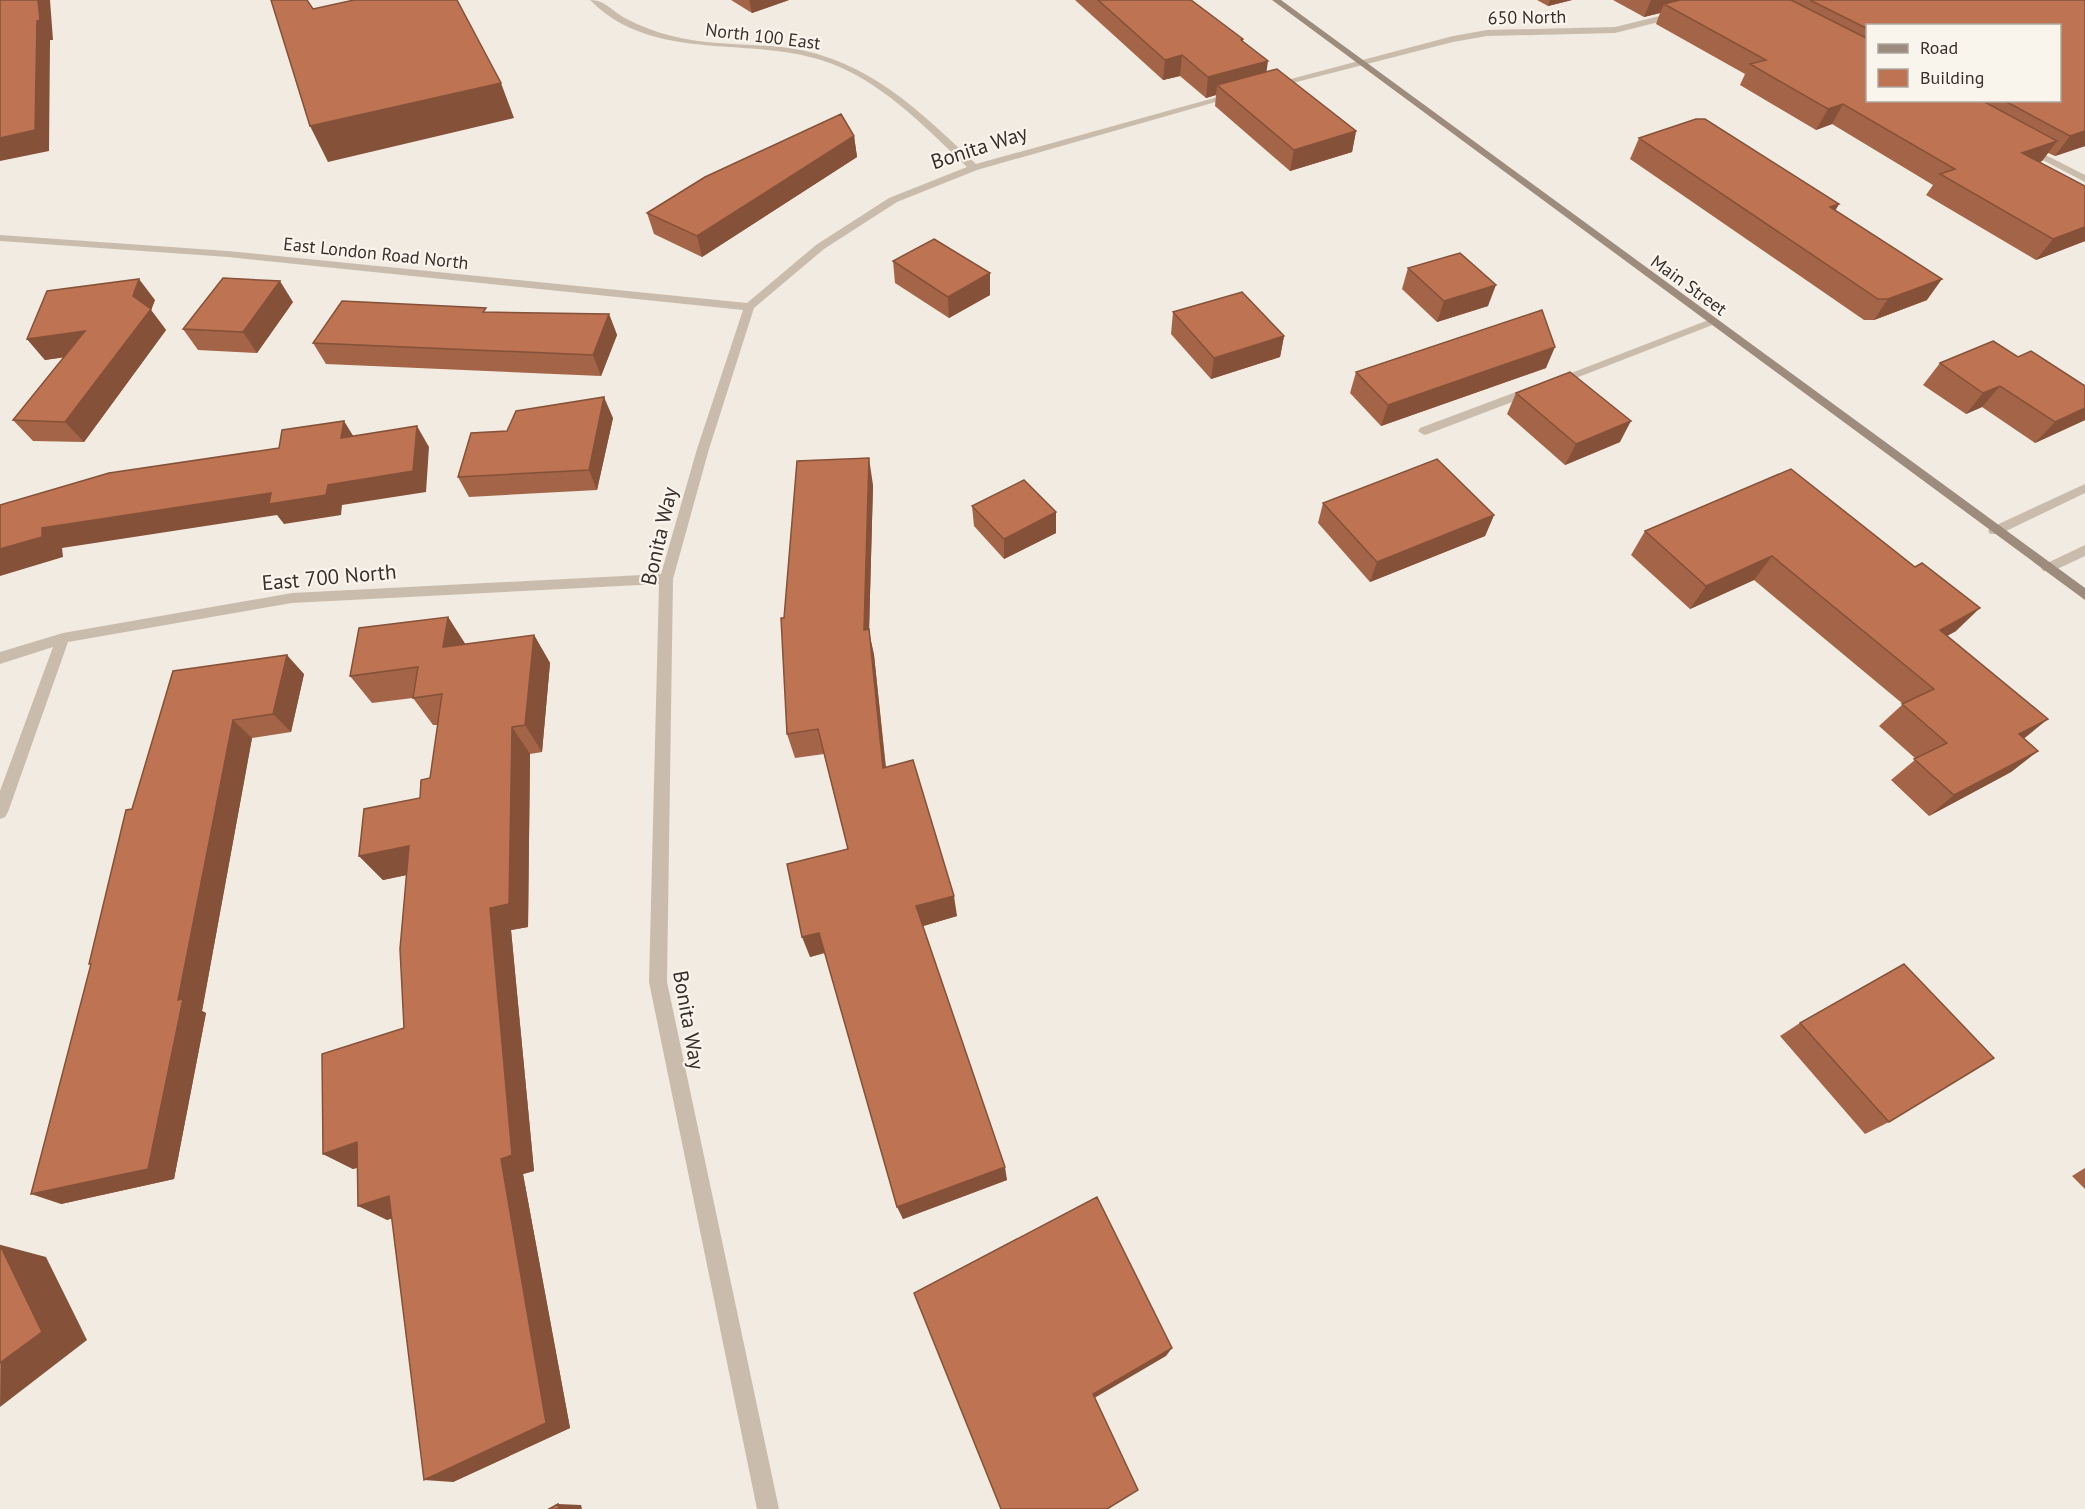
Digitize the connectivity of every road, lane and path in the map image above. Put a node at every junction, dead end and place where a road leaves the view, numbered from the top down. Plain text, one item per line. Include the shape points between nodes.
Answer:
1 (594, 0) edge
2 (1276, 0) edge
3 (1688, 12) edge
4 (1358, 61) junction
5 (2022, 146) edge
6 (974, 168) junction
7 (2085, 179) edge
8 (0, 238) edge
9 (749, 308) junction
10 (1711, 321) junction
11 (1424, 431) dead end
12 (2085, 488) edge
13 (1995, 531) junction
14 (2085, 550) edge
15 (2048, 568) junction
16 (666, 579) junction
17 (2085, 595) edge
18 (63, 639) junction
19 (0, 658) edge
20 (0, 812) edge
21 (768, 1509) edge

1 - 6 street, North 100 East via 641,31 686,43 820,57 870,78 912,109
2 - 4 main road, Main Street
3 - 4 street, 650 North via 1615,30 1487,33
4 - 6 street, Bonita Way
4 - 10 main road, Main Street
5 - 7 street
6 - 9 street, Bonita Way via 893,200 820,247
8 - 9 street, East London Road North via 228,254
9 - 16 street, Bonita Way
10 - 11 street
10 - 13 main road, Main Street
12 - 13 street
13 - 15 main road, Main Street
14 - 15 street
15 - 17 main road, Main Street
16 - 18 street, East 700 North via 292,598
16 - 21 street, Bonita Way via 658,982
18 - 19 street, East 700 North
18 - 20 street

